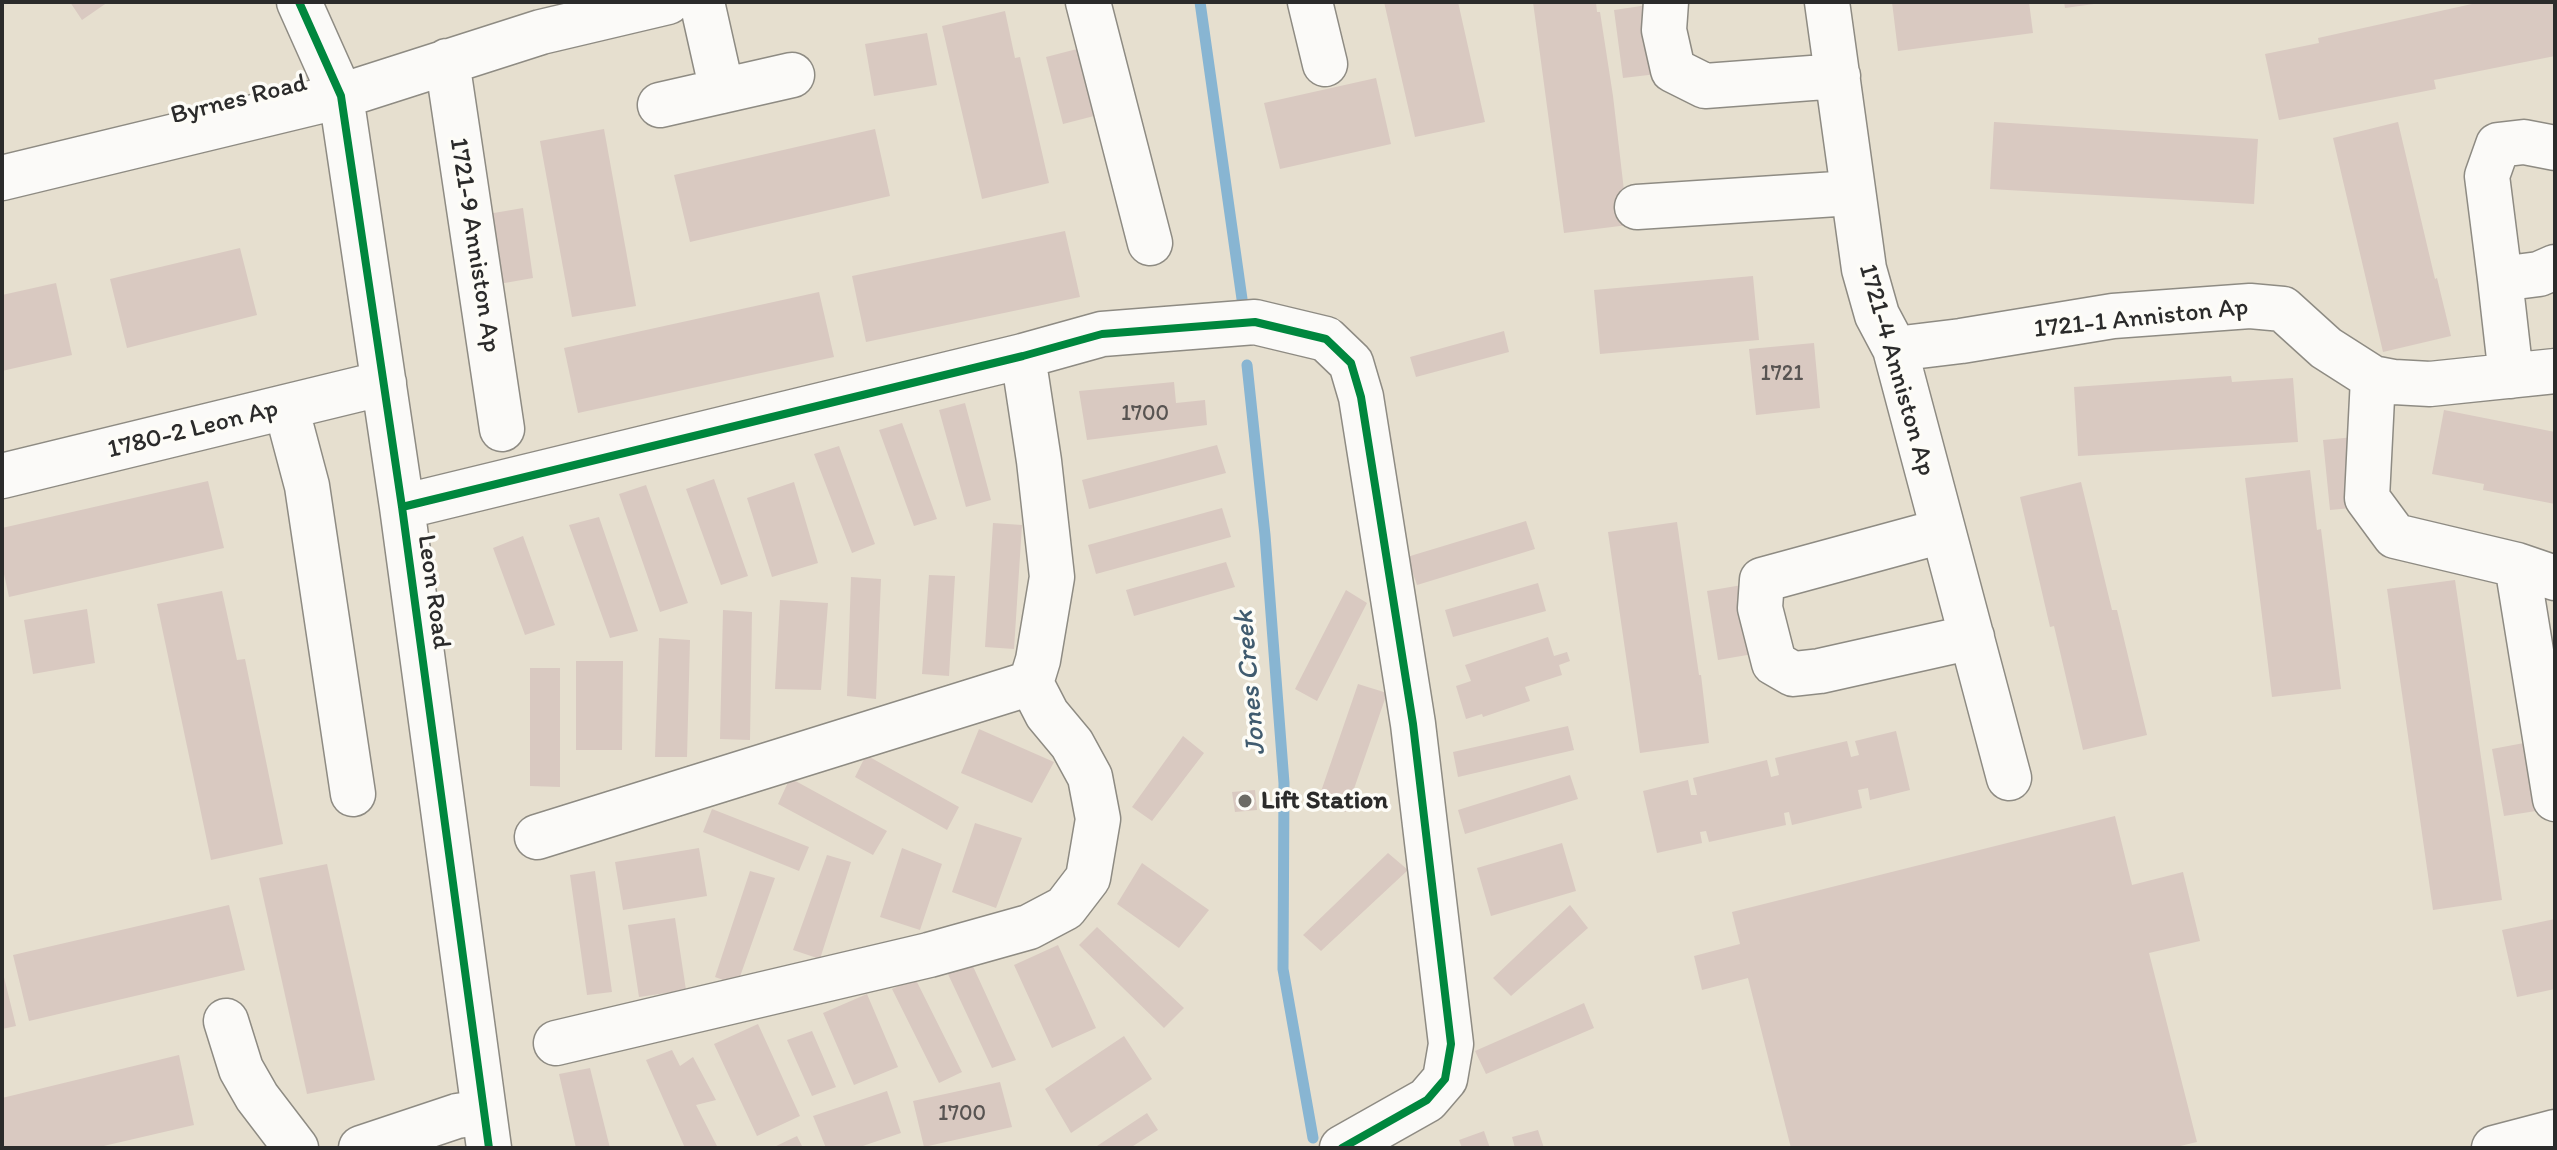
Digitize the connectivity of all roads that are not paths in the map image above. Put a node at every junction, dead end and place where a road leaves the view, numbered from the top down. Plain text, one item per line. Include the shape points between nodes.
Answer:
1 (299, 2) edge
2 (668, 2) edge
3 (702, 2) edge
4 (1088, 2) edge
5 (1310, 2) edge
6 (1666, 2) edge
7 (1827, 2) edge
8 (447, 61) junction
9 (1325, 64) dead end
10 (792, 75) dead end
11 (1838, 76) junction
12 (722, 91) junction
13 (341, 96) junction
14 (660, 105) dead end
15 (2555, 148) edge
16 (2, 178) edge
17 (1852, 193) junction
18 (1637, 207) dead end
19 (1150, 243) dead end
20 (2555, 267) edge
21 (2500, 279) junction
22 (1895, 349) junction
23 (1023, 356) junction
24 (2555, 371) edge
25 (2511, 376) junction
26 (2373, 378) junction
27 (384, 383) junction
28 (286, 407) junction
29 (502, 429) dead end
30 (2, 476) edge
31 (402, 507) junction
32 (1942, 531) junction
33 (2536, 572) edge
34 (1972, 637) junction
35 (1031, 683) junction
36 (2009, 778) dead end
37 (353, 794) dead end
38 (2555, 799) edge
39 (537, 837) dead end
40 (226, 1021) dead end
41 (556, 1043) dead end
42 (487, 1130) edge
43 (2555, 1132) edge
44 (296, 1148) edge
45 (361, 1148) edge
46 (1342, 1148) edge
47 (2494, 1148) edge

1 - 13 street, Leon Road
2 - 8 street, Byrnes Road
3 - 12 street
4 - 19 street
5 - 9 street
6 - 11 street via 1664,30 1673,70 1705,86
7 - 11 street, 1721-4 Anniston Ap
8 - 13 street, Byrnes Road
8 - 29 street, 1721-9 Anniston Ap
10 - 12 street
11 - 17 street, 1721-4 Anniston Ap
12 - 14 street
13 - 16 street, Byrnes Road
13 - 27 street, Leon Road
15 - 21 street via 2524,142 2498,145 2487,176
17 - 18 street
17 - 22 street, 1721-4 Anniston Ap via 1864,269 1877,315
20 - 21 street
21 - 25 street
22 - 26 street, 1721-1 Anniston Ap via 2113,316 2250,306 2283,309 2326,348
22 - 32 street, 1721-4 Anniston Ap
23 - 31 street
23 - 35 street via 1052,577
23 - 46 street via 1102,334 1255,322 1326,339 1351,363 1361,397 1413,724 1451,1044 1445,1079 1427,1100
24 - 25 street, 1721-1 Anniston Ap
25 - 26 street, 1721-1 Anniston Ap via 2430,384
26 - 33 street via 2367,498 2395,536
27 - 28 street, 1780-2 Leon Ap
27 - 31 street, Leon Road
28 - 30 street, 1780-2 Leon Ap
28 - 37 street via 307,486
31 - 42 street, Leon Road
32 - 34 street, 1721-4 Anniston Ap
32 - 34 street via 1762,580 1760,608 1774,663 1793,674 1820,671
33 - 38 street
34 - 36 street, 1721-4 Anniston Ap
35 - 39 street
35 - 41 street via 1090,777 1098,819 1088,878 1065,908 1029,927 929,955
40 - 44 street via 241,1069
42 - 45 street via 457,1116
43 - 47 street

